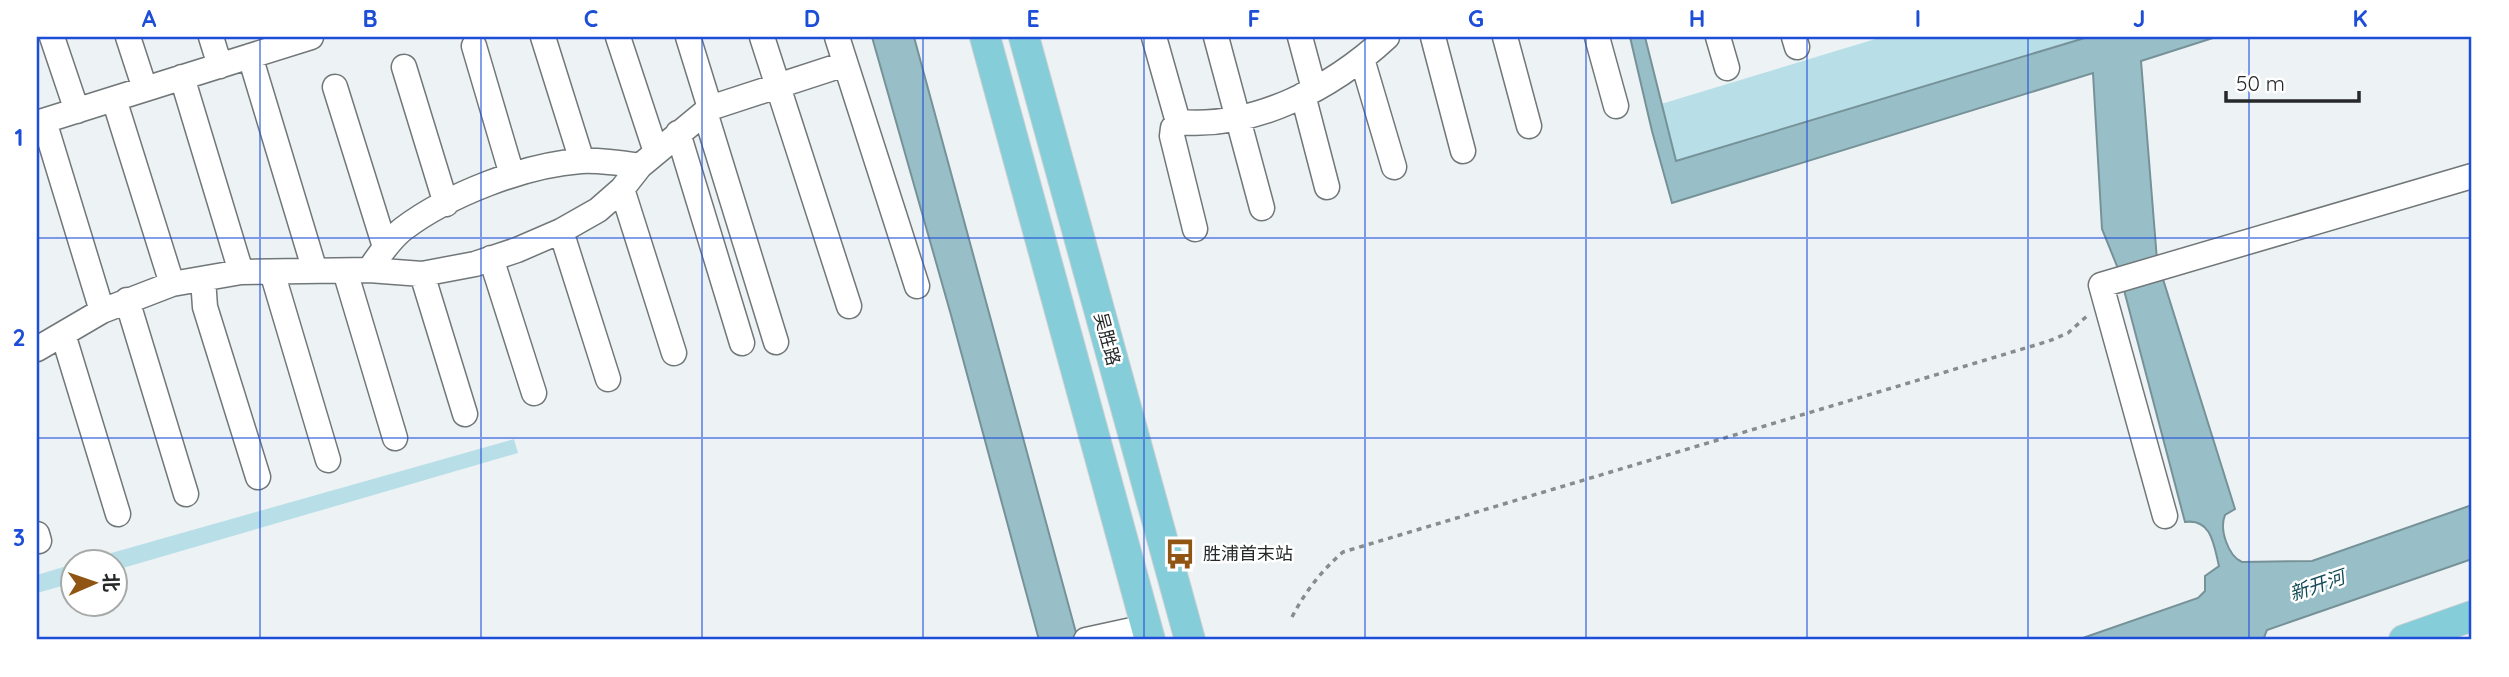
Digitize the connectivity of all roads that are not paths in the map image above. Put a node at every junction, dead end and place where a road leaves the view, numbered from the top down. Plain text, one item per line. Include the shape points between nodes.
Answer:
1 (52, 37) edge
2 (128, 37) edge
3 (211, 37) edge
4 (311, 37) edge
5 (543, 37) edge
6 (618, 37) edge
7 (688, 37) edge
8 (762, 37) edge
9 (837, 37) edge
10 (985, 37) edge
11 (1024, 37) edge
12 (1154, 37) edge
13 (1216, 37) edge
14 (1300, 37) edge
15 (1387, 37) edge
16 (1433, 37) edge
17 (1505, 37) edge
18 (1597, 37) edge
19 (1718, 37) edge
20 (474, 46) dead end
21 (1364, 50) edge
22 (250, 56) junction
23 (845, 64) junction
24 (220, 65) junction
25 (404, 67) dead end
26 (1727, 68) dead end
27 (182, 77) junction
28 (778, 86) junction
29 (335, 87) dead end
30 (145, 89) junction
31 (1308, 92) junction
32 (114, 99) junction
33 (1616, 106) dead end
34 (707, 110) junction
35 (77, 111) junction
36 (1236, 118) junction
37 (40, 122) edge
38 (1178, 122) junction
39 (1529, 126) dead end
40 (678, 133) junction
41 (1463, 151) dead end
42 (648, 159) junction
43 (582, 161) junction
44 (1394, 167) dead end
45 (512, 175) junction
46 (2472, 176) edge
47 (1328, 187) dead end
48 (622, 189) junction
49 (446, 204) junction
50 (1262, 208) dead end
51 (1195, 229) dead end
52 (561, 231) junction
53 (385, 247) junction
54 (491, 258) junction
55 (357, 270) junction
56 (316, 271) junction
57 (241, 272) junction
58 (272, 272) junction
59 (422, 274) junction
60 (203, 279) junction
61 (172, 284) junction
62 (917, 286) dead end
63 (127, 300) junction
64 (849, 306) dead end
65 (102, 311) junction
66 (64, 334) junction
67 (776, 342) dead end
68 (742, 343) dead end
69 (37, 347) edge
70 (674, 353) dead end
71 (608, 379) dead end
72 (534, 393) dead end
73 (466, 414) dead end
74 (395, 438) dead end
75 (328, 460) dead end
76 (258, 477) dead end
77 (186, 494) dead end
78 (118, 514) dead end
79 (2165, 516) dead end
80 (2472, 616) edge
81 (1148, 634) edge
82 (1086, 640) edge
83 (1190, 640) edge
84 (2404, 640) edge

1 - 35 street
2 - 30 street
3 - 24 street
4 - 22 street
5 - 43 street
6 - 42 street
7 - 34 street
8 - 28 street
9 - 23 street
10 - 81 main road
11 - 83 main road, 吴胜路
12 - 38 street
13 - 36 street
14 - 31 street
15 - 21 street
16 - 41 street
17 - 39 street
18 - 33 street
19 - 26 street
20 - 45 street
21 - 31 street via 1340,75
21 - 44 street
22 - 24 street
22 - 56 street
23 - 28 street
23 - 62 street
24 - 27 street
25 - 49 street
27 - 30 street
27 - 57 street
28 - 34 street
28 - 64 street
29 - 53 street
30 - 32 street
31 - 36 street
31 - 47 street
32 - 35 street
32 - 61 street
34 - 40 street
34 - 67 street
35 - 37 street
36 - 38 street
36 - 50 street
37 - 65 street
38 - 51 street via 1172,136
40 - 42 street
40 - 68 street
42 - 43 street
42 - 48 street
43 - 45 street
45 - 49 street
46 - 79 street via 2110,282
48 - 52 street via 598,210
48 - 70 street
49 - 53 street via 403,229
52 - 54 street
52 - 71 street
53 - 55 street
54 - 59 street
54 - 72 street
55 - 56 street
55 - 59 street
55 - 74 street
56 - 58 street
57 - 58 street
57 - 60 street
58 - 75 street
59 - 73 street
60 - 61 street
60 - 76 street via 205,307
61 - 63 street
63 - 65 street
63 - 77 street
65 - 66 street
66 - 69 street
66 - 78 street
80 - 84 main road
81 - 82 street

